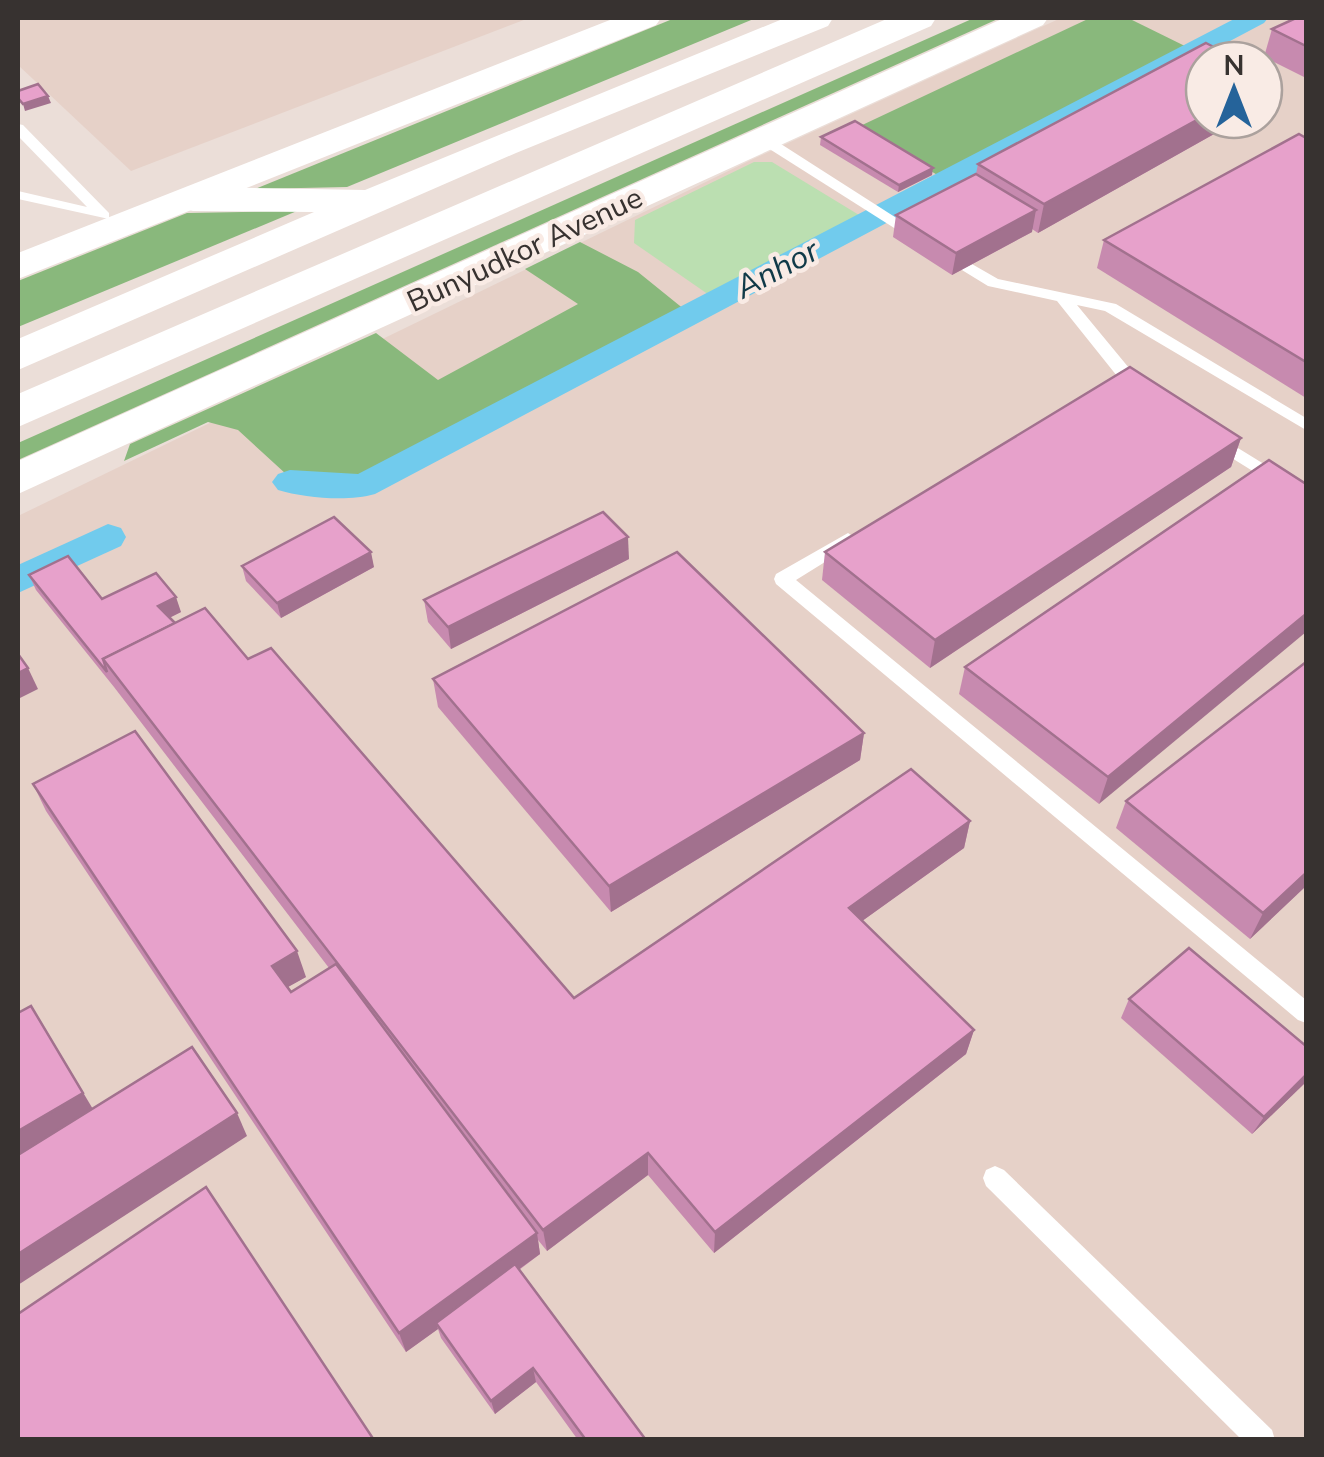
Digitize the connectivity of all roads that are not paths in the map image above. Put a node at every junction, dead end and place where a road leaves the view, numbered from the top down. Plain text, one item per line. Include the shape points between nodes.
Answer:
1 (644, 18) edge
2 (815, 18) edge
3 (918, 18) edge
4 (1031, 18) edge
5 (18, 128) edge
6 (765, 140) junction
7 (18, 196) edge
8 (193, 199) junction
9 (379, 200) junction
10 (109, 222) junction
11 (18, 267) edge
12 (1063, 298) junction
13 (18, 356) edge
14 (1160, 405) edge
15 (18, 412) edge
16 (1306, 425) edge
17 (1193, 426) edge
18 (18, 479) edge
19 (1302, 490) edge
20 (868, 527) edge
21 (1306, 1014) edge
22 (995, 1178) dead end
23 (1262, 1440) edge

1 - 8 street
2 - 9 main road
3 - 15 main road, Bunyudkor Avenue
4 - 6 street, Bunyudkor Avenue
5 - 10 lane
6 - 12 lane via 992,283
6 - 18 street, Bunyudkor Avenue
7 - 10 lane
8 - 9 main road
8 - 10 street
9 - 13 main road
10 - 11 street
12 - 14 lane via 1115,377
12 - 16 lane via 1110,307
17 - 19 lane
20 - 21 lane via 783,579
22 - 23 lane

